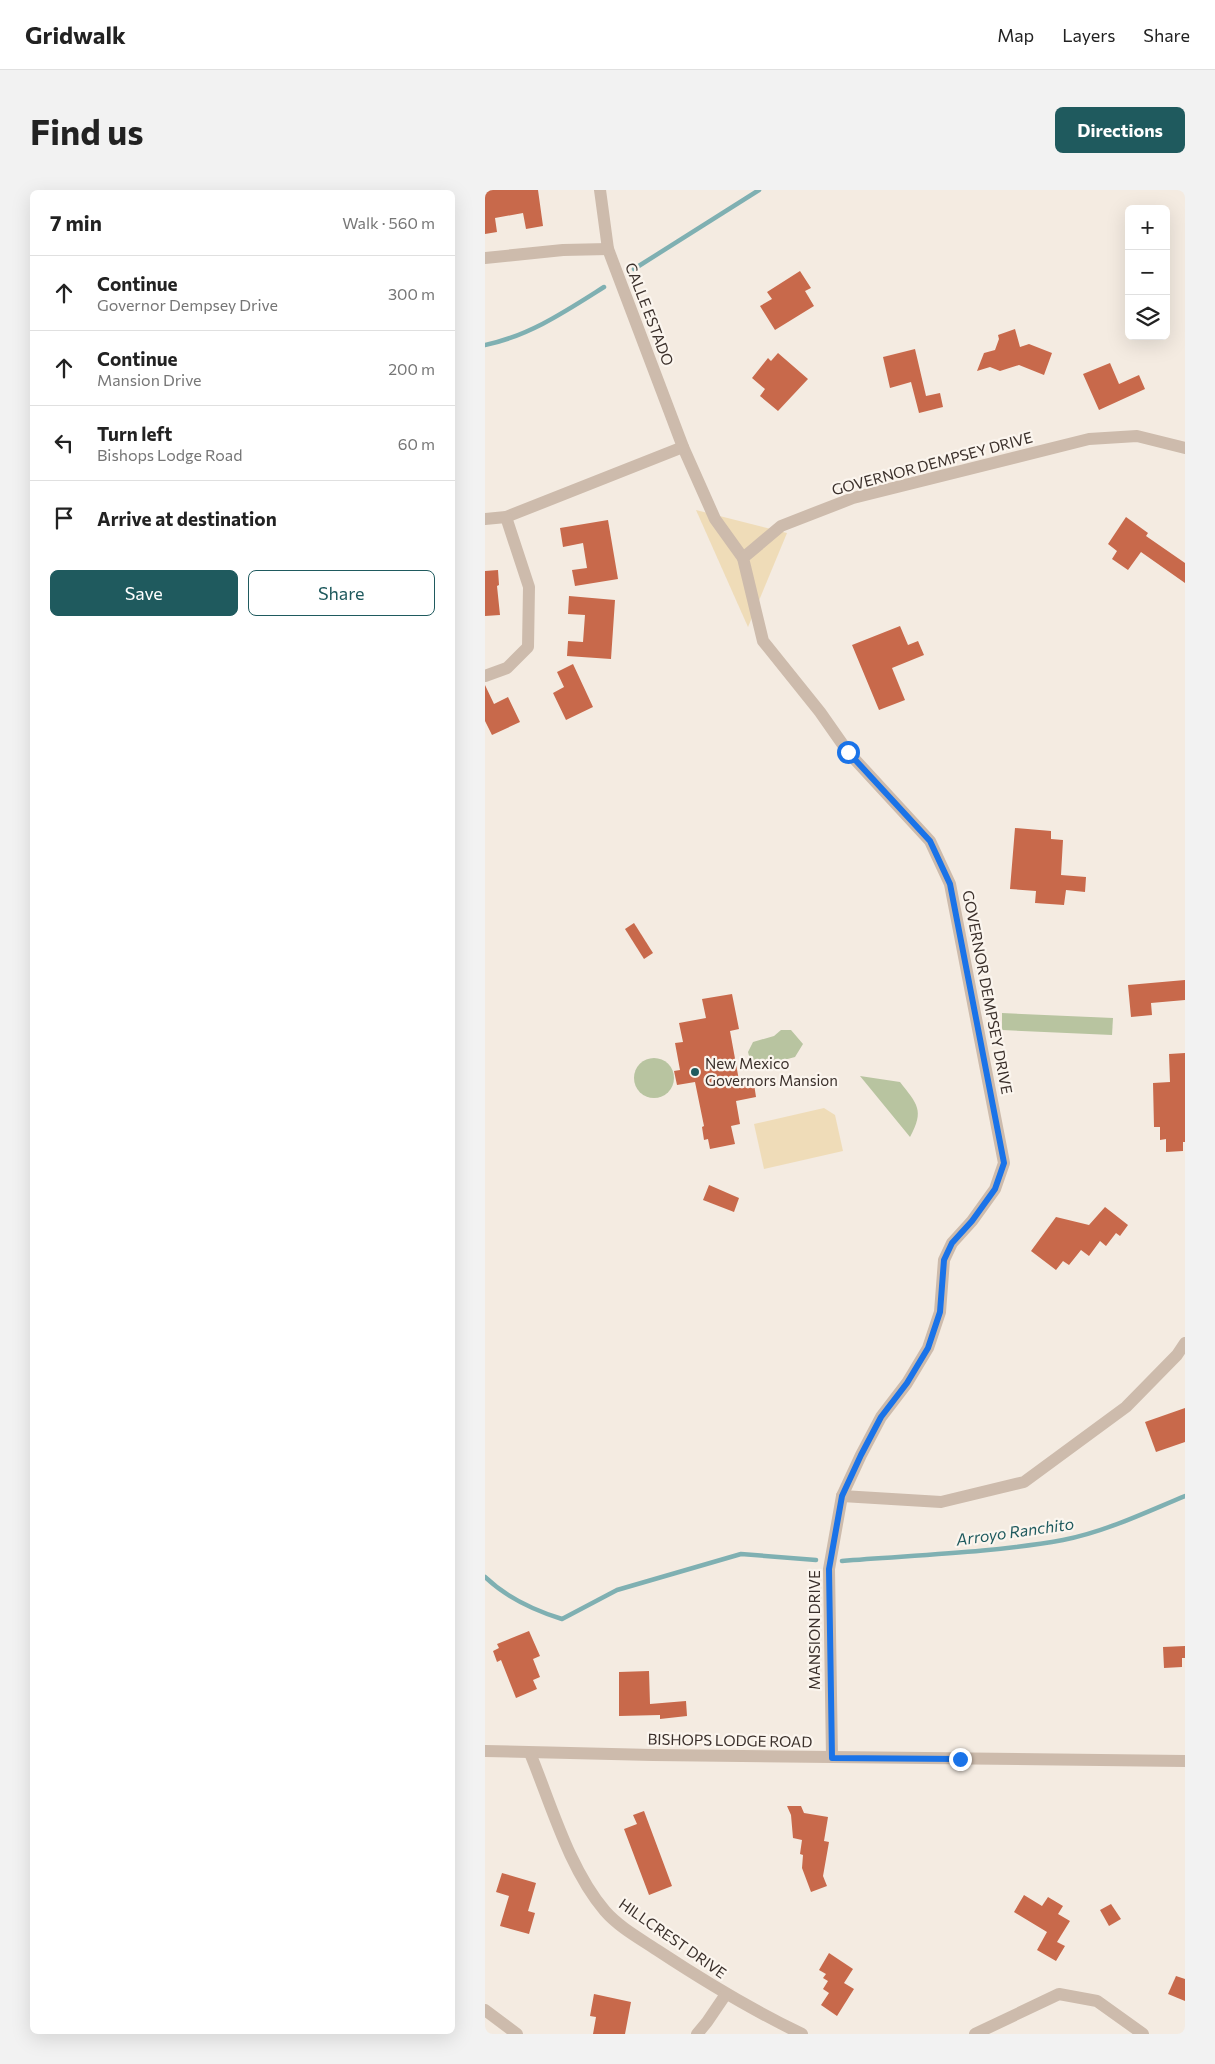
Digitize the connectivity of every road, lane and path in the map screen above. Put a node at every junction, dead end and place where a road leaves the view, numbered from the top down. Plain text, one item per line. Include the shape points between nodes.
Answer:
1 (600, 190) edge
2 (608, 249) junction
3 (485, 258) edge
4 (683, 447) junction
5 (1185, 448) edge
6 (506, 517) junction
7 (485, 519) edge
8 (743, 558) junction
9 (485, 676) edge
10 (1185, 1343) edge
11 (928, 1348) joint
12 (842, 1496) junction
13 (485, 1751) edge
14 (530, 1753) junction
15 (832, 1758) junction
16 (1185, 1760) edge
17 (726, 1994) junction
18 (485, 2010) edge
19 (517, 2034) edge
20 (697, 2034) edge
21 (802, 2034) edge
22 (975, 2034) edge
23 (1143, 2034) edge

1 - 2 street, CALLE ESTADO
2 - 3 street
2 - 4 street, CALLE ESTADO
4 - 6 street
4 - 8 street, CALLE ESTADO via 715,519
5 - 8 street, GOVERNOR DEMPSEY DRIVE via 1137,436 1089,440 853,498 781,526
6 - 7 street
6 - 9 street via 529,587 528,647 507,668
8 - 11 street, GOVERNOR DEMPSEY DRIVE via 763,641 848,752 930,841 950,884 1004,1163 995,1189 952,1243 944,1260 940,1312
10 - 12 street via 1126,1407 1024,1482 941,1502
11 - 12 street, MANSION DRIVE via 881,1417
12 - 15 street, MANSION DRIVE via 829,1569
13 - 14 street, BISHOPS LODGE ROAD
14 - 15 street, BISHOPS LODGE ROAD
14 - 17 street, HILLCREST DRIVE via 575,1862 606,1912 621,1926
15 - 16 street, BISHOPS LODGE ROAD
17 - 20 street, HILLCREST DRIVE
17 - 21 street
18 - 19 street
22 - 23 street via 1059,1994 1097,2001

